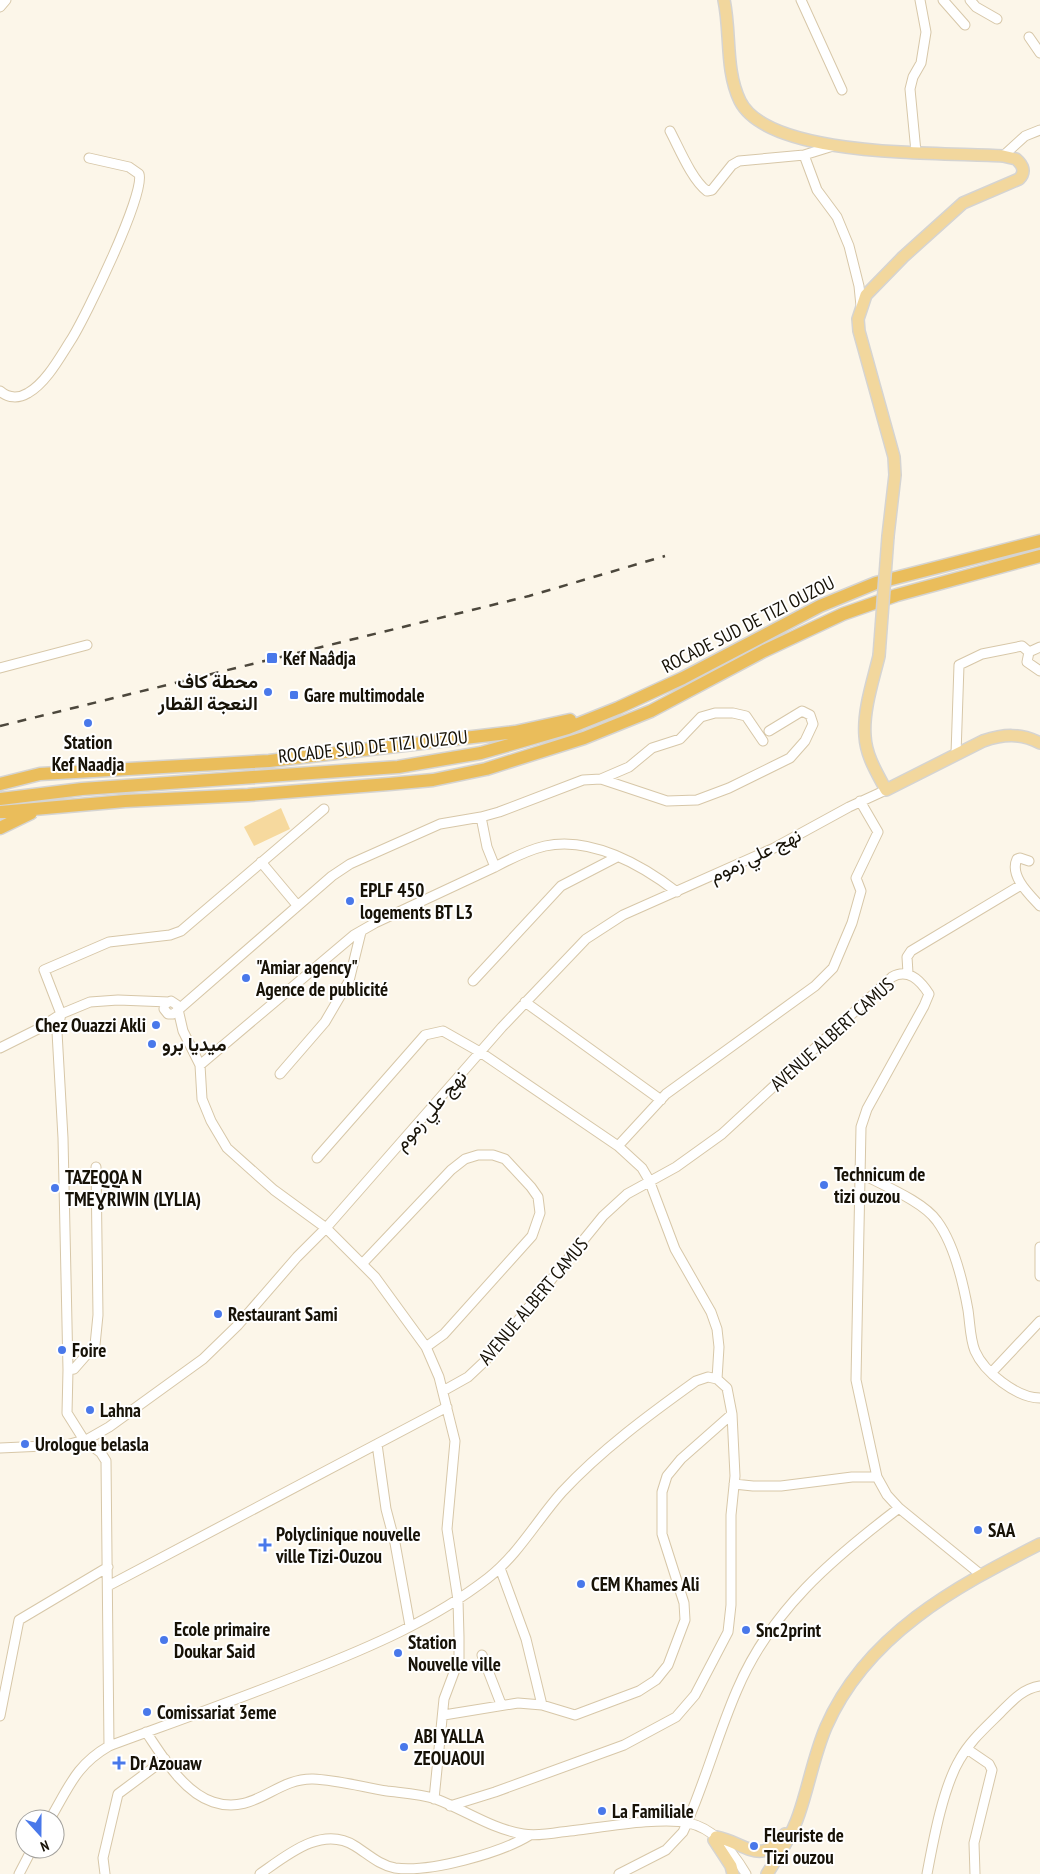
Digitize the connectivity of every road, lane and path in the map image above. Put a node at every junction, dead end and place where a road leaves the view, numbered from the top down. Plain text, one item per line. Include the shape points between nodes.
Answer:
1 (6, 0) edge
2 (724, 0) edge
3 (801, 0) edge
4 (920, 0) edge
5 (943, 0) edge
6 (970, 0) edge
7 (0, 7) edge
8 (997, 20) dead end
9 (965, 25) dead end
10 (1029, 37) dead end
11 (1040, 53) edge
12 (842, 90) dead end
13 (1040, 130) edge
14 (670, 131) dead end
15 (833, 146) junction
16 (916, 152) junction
17 (804, 155) junction
18 (1003, 156) junction
19 (90, 158) dead end
20 (861, 306) junction
21 (0, 391) edge
22 (1040, 541) edge
23 (1040, 556) edge
24 (87, 645) dead end
25 (1040, 647) edge
26 (1029, 652) junction
27 (0, 668) edge
28 (1040, 671) edge
29 (618, 708) junction
30 (769, 731) dead end
31 (763, 741) dead end
32 (1040, 743) edge
33 (956, 754) junction
34 (601, 779) junction
35 (0, 784) edge
36 (886, 790) junction
37 (0, 799) edge
38 (860, 801) junction
39 (50, 806) junction
40 (324, 808) dead end
41 (0, 812) edge
42 (481, 816) junction
43 (0, 828) edge
44 (617, 857) junction
45 (1029, 861) dead end
46 (261, 862) junction
47 (495, 867) junction
48 (1021, 885) junction
49 (677, 892) junction
50 (297, 905) junction
51 (1040, 906) edge
52 (361, 932) junction
53 (908, 973) junction
54 (473, 980) dead end
55 (526, 1002) junction
56 (172, 1008) junction
57 (61, 1014) junction
58 (49, 1022) junction
59 (0, 1041) edge
60 (0, 1048) edge
61 (480, 1052) junction
62 (200, 1065) junction
63 (280, 1074) dead end
64 (661, 1100) junction
65 (618, 1146) junction
66 (317, 1158) dead end
67 (96, 1167) dead end
68 (860, 1173) junction
69 (649, 1180) junction
70 (326, 1228) junction
71 (1040, 1247) edge
72 (362, 1264) junction
73 (1040, 1276) edge
74 (1040, 1321) edge
75 (426, 1347) junction
76 (68, 1370) junction
77 (992, 1372) junction
78 (717, 1379) junction
79 (443, 1391) junction
80 (1040, 1398) edge
81 (447, 1406) junction
82 (732, 1414) junction
83 (84, 1440) junction
84 (377, 1444) junction
85 (0, 1448) edge
86 (877, 1477) junction
87 (734, 1484) junction
88 (899, 1508) junction
89 (1040, 1544) edge
90 (108, 1567) junction
91 (500, 1568) junction
92 (980, 1574) junction
93 (108, 1586) junction
94 (458, 1600) junction
95 (410, 1626) junction
96 (482, 1655) dead end
97 (1040, 1686) edge
98 (501, 1704) junction
99 (542, 1705) junction
100 (444, 1715) junction
101 (0, 1716) edge
102 (146, 1732) junction
103 (109, 1746) junction
104 (967, 1749) junction
105 (165, 1759) junction
106 (434, 1799) junction
107 (450, 1806) junction
108 (56, 1809) edge
109 (799, 1814) junction
110 (687, 1822) junction
111 (530, 1835) junction
112 (715, 1839) junction
113 (781, 1851) junction
114 (27, 1859) edge
115 (19, 1874) edge
116 (105, 1874) edge
117 (260, 1874) edge
118 (619, 1874) edge
119 (733, 1874) edge
120 (740, 1874) edge
121 (746, 1874) edge
122 (767, 1874) edge
123 (775, 1874) edge
124 (927, 1874) edge
125 (975, 1874) edge

1 - 7 street
2 - 15 main road via 732,81 747,113 772,129
3 - 12 street
4 - 16 street via 926,32 921,63 910,89
5 - 9 street
6 - 8 street
10 - 11 street
13 - 18 street via 1025,136
14 - 17 street via 686,162 707,191 712,190 739,161
15 - 16 main road
15 - 17 street
16 - 18 main road
17 - 20 street via 818,190 837,217 849,246
18 - 20 main road via 1016,159 1023,175 975,196 948,215 875,284
19 - 21 street via 129,167 139,174 139,185 128,221 72,338 42,382 21,396 10,397
20 - 36 main road, bridge via 858,319 861,339 894,457 895,475 879,656 869,698 865,736 872,765
22 - 29 highway, ROCADE SUD DE TIZI OUZOU via 862,589 777,627 683,678
23 - 39 highway, ROCADE SUD DE TIZI OUZOU via 897,595 843,614 764,651 651,711 584,738 486,769 432,780 389,784
24 - 27 street
25 - 26 street
26 - 28 street via 1027,662
26 - 33 street via 1022,646 982,654 960,665
29 - 35 highway via 515,732 269,761 40,774
29 - 37 highway, ROCADE SUD DE TIZI OUZOU via 535,739 481,753 398,767 82,789
30 - 34 street via 802,711 810,715 812,724 806,740 790,758 698,800 667,801
31 - 34 street via 746,716 733,713 707,715 701,717 680,740 652,748 629,767
32 - 33 main road via 1028,737 999,736
33 - 36 main road
34 - 42 street via 583,780
36 - 38 street, نهج علي زموم
38 - 49 street, نهج علي زموم via 774,848
38 - 64 street via 878,832 856,878 861,891 852,924 833,968 815,986
39 - 41 highway, ROCADE SUD DE TIZI OUZOU
39 - 43 highway via 20,816
40 - 46 street
42 - 47 street
42 - 50 street via 440,824 350,864
44 - 47 street via 581,845 545,846
44 - 49 street via 652,872
44 - 54 street via 561,886
45 - 48 street via 1020,858 1016,862
46 - 50 street
46 - 57 street via 181,931 109,942 44,970
47 - 52 street
48 - 51 street
48 - 53 street via 911,951 907,957
49 - 55 street, نهج علي زموم via 623,915 586,939
50 - 56 street via 200,992
52 - 62 street
52 - 63 street via 348,981 325,1022
53 - 68 street, AVENUE ALBERT CAMUS via 923,985 928,994 867,1109 861,1127
53 - 69 street, AVENUE ALBERT CAMUS via 892,977 722,1134 676,1167
55 - 61 street, نهج علي زموم
55 - 64 street
56 - 57 street via 118,1000 90,1002
56 - 62 street
57 - 58 street
57 - 76 street via 57,1032 63,1138
58 - 59 street
58 - 60 street
61 - 65 street
61 - 66 street via 443,1031 425,1035
61 - 70 street, نهج علي زموم
62 - 70 street via 202,1099 227,1148 274,1190
64 - 65 street
65 - 69 street via 642,1168
67 - 76 street via 98,1315 95,1345 74,1369
68 - 77 street via 936,1218 966,1299 975,1350
68 - 86 street, AVENUE ALBERT CAMUS via 856,1380
69 - 78 street via 675,1249 711,1312 717,1329
69 - 79 street, AVENUE ALBERT CAMUS via 627,1194 603,1216 485,1361 468,1377
70 - 72 street
70 - 83 street, نهج علي زموم via 203,1359 138,1408
71 - 73 street
72 - 75 street
72 - 75 street via 465,1159 493,1155 505,1159 532,1187 538,1197 540,1213 532,1236 444,1334
74 - 77 street
75 - 79 street
76 - 83 street via 67,1413
77 - 80 street via 1011,1390
78 - 82 street via 727,1388
78 - 91 street via 708,1377 696,1381 607,1452 564,1490
79 - 81 street
81 - 84 street
81 - 94 street via 455,1441 447,1529
82 - 87 street
82 - 99 street via 680,1459 667,1476 662,1492 662,1534 684,1603 685,1620 668,1665 656,1680 640,1691 586,1712 575,1715
83 - 85 street, نهج علي زموم via 66,1445
83 - 90 street via 106,1461
84 - 93 street
84 - 95 street via 386,1509
86 - 87 street via 781,1486
86 - 88 street, AVENUE ALBERT CAMUS
87 - 107 street via 728,1632 695,1695 676,1717 624,1745
88 - 92 street, AVENUE ALBERT CAMUS
88 - 110 street via 827,1565 786,1608 759,1646 737,1690
89 - 92 main road
90 - 93 street
90 - 101 street via 20,1620
91 - 94 street
91 - 99 street via 526,1638
92 - 109 main road via 904,1626 858,1672 826,1727
93 - 103 street
94 - 95 street
94 - 100 street via 459,1659 444,1699
95 - 102 street via 332,1662
96 - 98 street
97 - 104 street via 1030,1688 1010,1701
98 - 99 street
98 - 100 street
100 - 106 street
102 - 103 street
102 - 105 street
103 - 108 street via 90,1757 80,1768
104 - 124 street via 958,1761 950,1785
104 - 125 street via 989,1764 992,1770 974,1843
105 - 106 street via 195,1792 210,1802 225,1806 240,1806 292,1782 307,1779
105 - 116 street via 118,1794 103,1858
106 - 107 street
107 - 111 street via 509,1831
109 - 112 main road via 772,1848 750,1851 728,1840
109 - 113 main road
110 - 111 street
110 - 112 street via 704,1828
110 - 118 street via 676,1841 666,1850
111 - 117 street via 482,1856 404,1868 373,1859 346,1840 314,1840
112 - 119 main road
112 - 120 street
112 - 121 street via 733,1853
113 - 122 main road
113 - 123 main road
114 - 115 street

